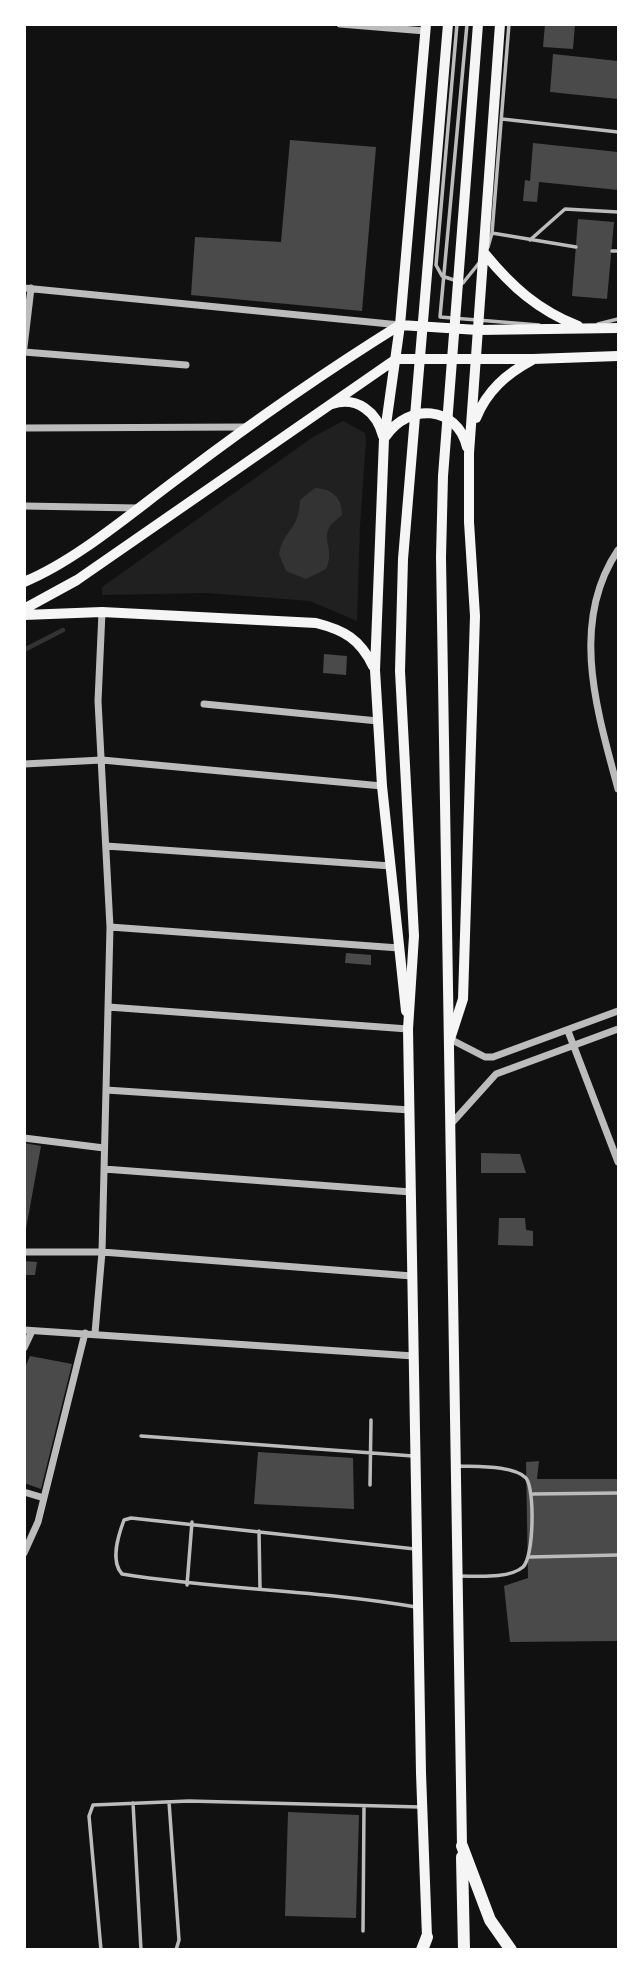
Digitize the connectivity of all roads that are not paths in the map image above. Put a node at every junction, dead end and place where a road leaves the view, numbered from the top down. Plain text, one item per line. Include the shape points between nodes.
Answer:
1 (340, 24) edge
2 (447, 24) edge
3 (457, 24) edge
4 (467, 24) edge
5 (478, 24) edge
6 (500, 24) edge
7 (509, 24) edge
8 (426, 28) edge
9 (498, 119) junction
10 (618, 132) edge
11 (618, 212) edge
12 (489, 232) junction
13 (530, 240) junction
14 (576, 247) dead end
15 (612, 251) dead end
16 (618, 251) edge
17 (485, 254) junction
18 (442, 276) junction
19 (28, 288) edge
20 (618, 319) edge
21 (400, 325) junction
22 (478, 325) junction
23 (618, 328) edge
24 (585, 329) junction
25 (24, 347) edge
26 (24, 352) edge
27 (618, 356) edge
28 (396, 359) junction
29 (533, 359) junction
30 (476, 360) junction
31 (186, 365) dead end
32 (325, 406) junction
33 (246, 427) junction
34 (24, 428) edge
35 (471, 429) junction
36 (384, 439) junction
37 (469, 453) junction
38 (24, 506) edge
39 (138, 508) junction
40 (618, 550) edge
41 (24, 582) edge
42 (24, 609) edge
43 (102, 612) junction
44 (24, 615) edge
45 (375, 670) junction
46 (204, 704) dead end
47 (378, 721) junction
48 (102, 760) junction
49 (24, 764) edge
50 (382, 786) junction
51 (618, 789) edge
52 (106, 846) junction
53 (391, 866) junction
54 (110, 928) junction
55 (399, 948) junction
56 (108, 1007) junction
57 (618, 1011) edge
58 (408, 1029) junction
59 (618, 1029) edge
60 (568, 1031) junction
61 (450, 1040) junction
62 (574, 1046) junction
63 (106, 1090) junction
64 (410, 1110) junction
65 (451, 1125) junction
66 (24, 1138) edge
67 (104, 1148) junction
68 (618, 1162) edge
69 (104, 1169) junction
70 (411, 1192) junction
71 (24, 1252) edge
72 (102, 1252) junction
73 (412, 1276) junction
74 (28, 1330) edge
75 (85, 1333) junction
76 (95, 1333) junction
77 (24, 1348) edge
78 (414, 1356) junction
79 (371, 1420) dead end
80 (141, 1436) dead end
81 (370, 1451) junction
82 (415, 1456) junction
83 (456, 1465) junction
84 (370, 1485) dead end
85 (24, 1492) edge
86 (618, 1493) edge
87 (533, 1494) junction
88 (44, 1498) junction
89 (192, 1522) junction
90 (258, 1531) junction
91 (417, 1549) junction
92 (24, 1553) edge
93 (618, 1555) edge
94 (529, 1557) junction
95 (458, 1576) junction
96 (187, 1585) junction
97 (260, 1588) junction
98 (418, 1607) junction
99 (169, 1802) junction
100 (133, 1803) junction
101 (364, 1807) junction
102 (422, 1807) junction
103 (462, 1846) junction
104 (363, 1931) dead end
105 (426, 1945) edge
106 (101, 1950) edge
107 (141, 1950) edge
108 (176, 1950) edge
109 (464, 1950) edge
110 (511, 1950) edge

1 - 8 street
2 - 58 main road via 402,559 400,671 414,936
3 - 18 lane via 436,265
4 - 18 lane
5 - 61 main road via 443,476
6 - 9 main road
7 - 9 lane
8 - 21 main road
9 - 10 lane
9 - 12 main road
11 - 13 lane via 565,209
12 - 13 lane
12 - 17 main road
13 - 14 lane
15 - 16 lane
17 - 18 lane via 463,283
17 - 22 main road
17 - 24 main road via 527,299 554,317
18 - 22 lane via 440,317
19 - 21 street
19 - 25 street
20 - 24 lane
21 - 22 main road
21 - 28 main road
21 - 33 main road
22 - 24 main road
22 - 30 main road
23 - 24 main road
26 - 31 street
27 - 29 main road
28 - 30 main road
28 - 32 main road
28 - 36 main road
29 - 30 main road
29 - 35 main road via 494,387
30 - 35 main road
32 - 36 main road via 340,402 363,407 380,424
32 - 42 main road via 77,580
33 - 34 street
33 - 39 main road
35 - 37 main road
36 - 37 main road via 400,420 424,412 455,424
36 - 45 main road
37 - 61 main road via 475,616 463,999
38 - 39 street
39 - 41 main road
40 - 51 street via 605,570 591,617 592,678
43 - 44 main road
43 - 45 main road via 316,623 353,637
43 - 48 street via 98,701
45 - 47 main road
46 - 47 street
47 - 50 main road
48 - 49 street
48 - 50 street
48 - 52 street
50 - 53 main road
52 - 53 street
52 - 54 street
53 - 55 main road
54 - 55 street
54 - 56 street
55 - 58 main road
56 - 58 street
56 - 63 street
57 - 60 street
58 - 64 main road
59 - 62 street
60 - 61 street via 493,1057
60 - 62 street
61 - 65 main road
62 - 65 street via 496,1074
62 - 68 street
63 - 64 street
63 - 67 street
64 - 70 main road
65 - 83 main road
66 - 67 street
67 - 69 street
69 - 70 street
69 - 72 street
70 - 73 main road
71 - 72 street
72 - 73 street
72 - 76 street
73 - 78 main road
74 - 75 street
74 - 77 street
75 - 76 street
75 - 88 street
76 - 78 street
78 - 82 main road
79 - 81 lane
80 - 81 lane
81 - 82 lane
81 - 84 lane
82 - 91 main road
83 - 87 lane via 517,1473 527,1479
83 - 95 main road
85 - 88 street
86 - 87 lane
87 - 94 lane
88 - 92 street
89 - 90 lane
89 - 96 lane
89 - 96 lane via 124,1520 116,1558 122,1574
90 - 91 lane
90 - 97 lane
91 - 98 main road
93 - 94 lane
94 - 95 lane via 523,1567 509,1573
95 - 103 main road
96 - 97 lane
97 - 98 lane
98 - 102 main road
99 - 100 lane
99 - 101 lane
99 - 108 lane
100 - 106 lane via 93,1805 90,1809
100 - 107 lane
101 - 102 lane
101 - 104 lane
102 - 105 main road
103 - 109 highway
103 - 110 highway via 490,1920

